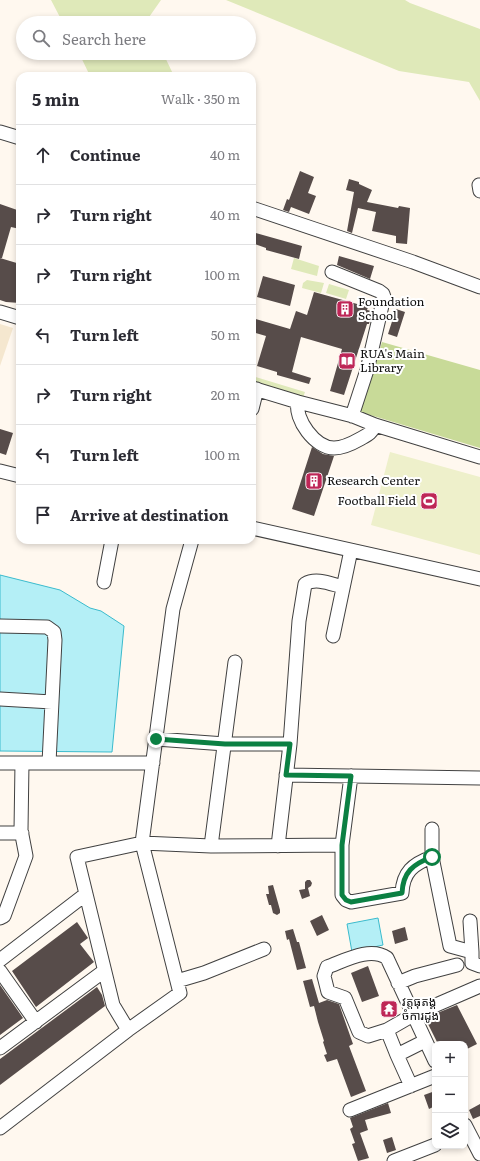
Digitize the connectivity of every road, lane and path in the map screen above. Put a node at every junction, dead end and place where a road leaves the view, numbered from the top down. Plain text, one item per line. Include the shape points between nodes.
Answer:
1 (0, 132) edge
2 (16, 137) edge
3 (256, 209) edge
4 (332, 272) dead end
5 (480, 287) edge
6 (0, 312) edge
7 (16, 317) edge
8 (256, 388) edge
9 (298, 402) junction
10 (352, 416) junction
11 (375, 424) junction
12 (480, 457) edge
13 (0, 471) edge
14 (16, 475) edge
15 (256, 529) edge
16 (111, 544) edge
17 (191, 544) edge
18 (351, 550) junction
19 (480, 579) edge
20 (104, 582) dead end
21 (343, 587) junction
22 (0, 626) edge
23 (333, 636) dead end
24 (235, 662) dead end
25 (0, 700) edge
26 (52, 702) junction
27 (156, 739) junction
28 (225, 744) junction
29 (290, 744) junction
30 (0, 763) edge
31 (22, 763) junction
32 (49, 763) junction
33 (153, 763) junction
34 (286, 775) junction
35 (351, 776) junction
36 (480, 778) edge
37 (432, 829) dead end
38 (0, 833) edge
39 (22, 833) junction
40 (142, 843) junction
41 (342, 845) junction
42 (211, 846) junction
43 (278, 846) junction
44 (432, 857) junction
45 (86, 894) junction
46 (5, 899) edge
47 (0, 918) edge
48 (470, 921) dead end
49 (264, 949) dead end
50 (472, 952) junction
51 (0, 960) edge
52 (457, 965) dead end
53 (480, 966) edge
54 (0, 971) edge
55 (104, 971) junction
56 (177, 981) junction
57 (398, 983) junction
58 (480, 986) edge
59 (413, 1015) junction
60 (36, 1022) junction
61 (128, 1030) junction
62 (387, 1030) junction
63 (426, 1041) junction
64 (0, 1048) edge
65 (432, 1054) edge
66 (397, 1055) junction
67 (433, 1077) edge
68 (411, 1086) junction
69 (350, 1110) dead end
70 (0, 1128) edge
71 (468, 1133) edge
72 (432, 1145) edge
73 (480, 1154) edge
74 (394, 1161) edge

1 - 2 street
3 - 5 street
4 - 10 street via 379,291 384,297 367,370
6 - 7 street
8 - 9 street
9 - 10 street
9 - 11 street via 297,410 309,434 319,443 333,448 357,441 371,432
10 - 11 street
11 - 12 street
13 - 14 street
15 - 18 street
16 - 20 street
17 - 27 street via 173,609
18 - 19 street
18 - 21 street
21 - 23 street
21 - 29 street via 321,581 310,581 305,584 299,621
22 - 26 street via 48,627 54,632 56,640
24 - 28 street
25 - 26 street
26 - 32 street
27 - 28 street
27 - 33 street
28 - 29 street
28 - 42 street
29 - 34 street
30 - 31 street
31 - 32 street
31 - 39 street
32 - 33 street
33 - 40 street
34 - 35 street
34 - 43 street
35 - 36 street
35 - 41 street
37 - 44 street
38 - 39 street
39 - 46 street via 26,856
40 - 42 street
40 - 45 street via 77,857
40 - 56 street
41 - 43 street
41 - 44 street via 342,895 351,902 402,893 404,878 410,870 419,862
42 - 43 street
44 - 50 street via 450,946
45 - 51 street
45 - 55 street
46 - 47 street via 4,916
48 - 50 street
49 - 56 street
50 - 53 street via 472,963
52 - 57 street
54 - 60 street
55 - 60 street
55 - 61 street via 113,1005
56 - 61 street via 180,993
57 - 59 street
57 - 62 street via 387,958 381,954 365,954 327,968 324,976 328,992 344,998 359,1032 368,1036
58 - 59 street
59 - 62 street
59 - 63 street
60 - 64 street
61 - 70 street
62 - 66 street
63 - 65 street
63 - 66 street
66 - 68 street
67 - 68 street
68 - 69 street
71 - 73 street
72 - 74 street

